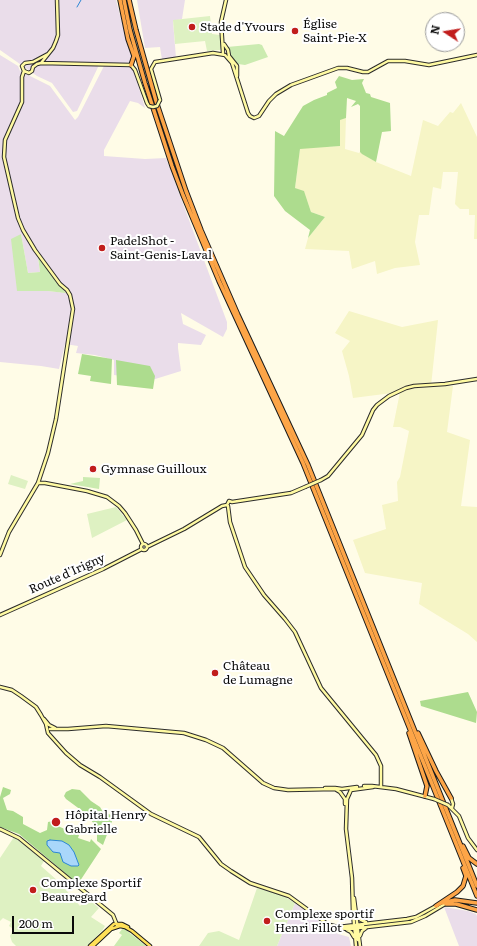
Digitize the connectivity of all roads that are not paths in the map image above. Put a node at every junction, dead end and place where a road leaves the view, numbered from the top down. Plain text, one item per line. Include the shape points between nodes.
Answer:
1 (57, 0) edge
2 (120, 0) edge
3 (124, 0) edge
4 (129, 0) edge
5 (226, 0) edge
6 (128, 33) junction
7 (224, 52) junction
8 (48, 54) junction
9 (137, 54) junction
10 (477, 55) edge
11 (37, 61) junction
12 (42, 62) junction
13 (30, 63) junction
14 (131, 65) junction
15 (33, 67) junction
16 (25, 72) junction
17 (477, 379) edge
18 (38, 481) junction
19 (228, 506) junction
20 (143, 544) junction
21 (147, 547) junction
22 (142, 549) junction
23 (0, 555) edge
24 (0, 615) edge
25 (0, 687) edge
26 (409, 717) junction
27 (408, 723) junction
28 (48, 727) junction
29 (373, 787) junction
30 (381, 787) junction
31 (347, 788) junction
32 (341, 790) junction
33 (348, 794) junction
34 (343, 796) junction
35 (425, 796) junction
36 (451, 798) joint
37 (449, 806) junction
38 (0, 829) edge
39 (455, 831) junction
40 (457, 846) junction
41 (349, 850) junction
42 (477, 850) edge
43 (477, 864) edge
44 (477, 886) edge
45 (477, 896) edge
46 (446, 903) junction
47 (476, 903) edge
48 (436, 906) junction
49 (477, 910) edge
50 (354, 914) junction
51 (416, 917) junction
52 (407, 919) junction
53 (395, 920) junction
54 (411, 922) junction
55 (374, 923) junction
56 (400, 924) junction
57 (117, 925) junction
58 (356, 926) junction
59 (366, 927) junction
60 (344, 928) junction
61 (357, 939) junction
62 (90, 946) edge
63 (93, 946) edge
64 (150, 946) edge
65 (359, 946) edge

1 - 8 street via 58,35 55,45
2 - 6 highway
3 - 9 highway
4 - 26 highway via 156,101 198,223 308,464
5 - 7 street via 221,22
6 - 9 highway
6 - 14 highway via 134,56
7 - 10 street via 234,67 248,113 256,118 276,94 301,81 339,68 368,72 388,61 429,65
7 - 14 street, bridge via 155,62 151,69 160,100 153,107 147,103
8 - 11 street
8 - 12 street
9 - 27 highway via 172,166 198,232 303,462
11 - 12 street
11 - 13 street
12 - 14 street
12 - 15 street
13 - 15 street
13 - 16 street via 26,62 23,65
15 - 16 street via 31,72
16 - 18 street via 22,102 5,140 4,157 23,230 35,250 67,290 72,302 53,436
17 - 19 street, bridge via 418,385 396,392 376,405 362,436 328,476 291,493 232,502 231,506
18 - 20 street via 92,492 114,502 125,514
18 - 23 street via 9,532
19 - 21 street via 222,506
19 - 30 street via 230,522 245,567 264,596 295,632 321,688 376,755 381,766
20 - 21 street
20 - 22 street
21 - 22 street via 145,550
22 - 24 street, Route d'Irigny
25 - 28 street via 14,691 36,707
26 - 36 highway via 412,718 430,761
26 - 39 highway
27 - 35 highway via 426,786
27 - 40 highway
28 - 32 street via 58,729 106,726 190,734 225,750 269,786 281,790
28 - 60 street via 50,735 80,765 151,814 199,837 227,868 250,883 288,896 324,922
29 - 30 street
29 - 31 street
29 - 33 street via 354,788
30 - 35 street
31 - 32 street
31 - 33 street
32 - 34 street
33 - 34 street
33 - 41 street via 346,821
34 - 41 street
35 - 37 street, bridge
36 - 37 street
37 - 42 street via 459,816 468,838
38 - 57 street via 19,838 112,915
39 - 43 highway via 469,858
39 - 44 highway
40 - 45 highway
40 - 48 highway via 465,873 464,883 460,890
41 - 50 street
46 - 47 highway via 460,900
46 - 48 highway
46 - 49 highway
46 - 54 street
48 - 51 street
50 - 55 street via 364,922
50 - 58 street
50 - 60 street
51 - 52 street
51 - 54 street
52 - 53 street
52 - 54 street
53 - 55 street
53 - 56 street
54 - 56 street
55 - 58 street
56 - 59 street
57 - 62 main road via 111,926
57 - 63 main road
57 - 64 main road via 124,925
58 - 59 street
58 - 60 street
58 - 61 street
58 - 65 street
59 - 61 street
60 - 61 street
61 - 65 street

